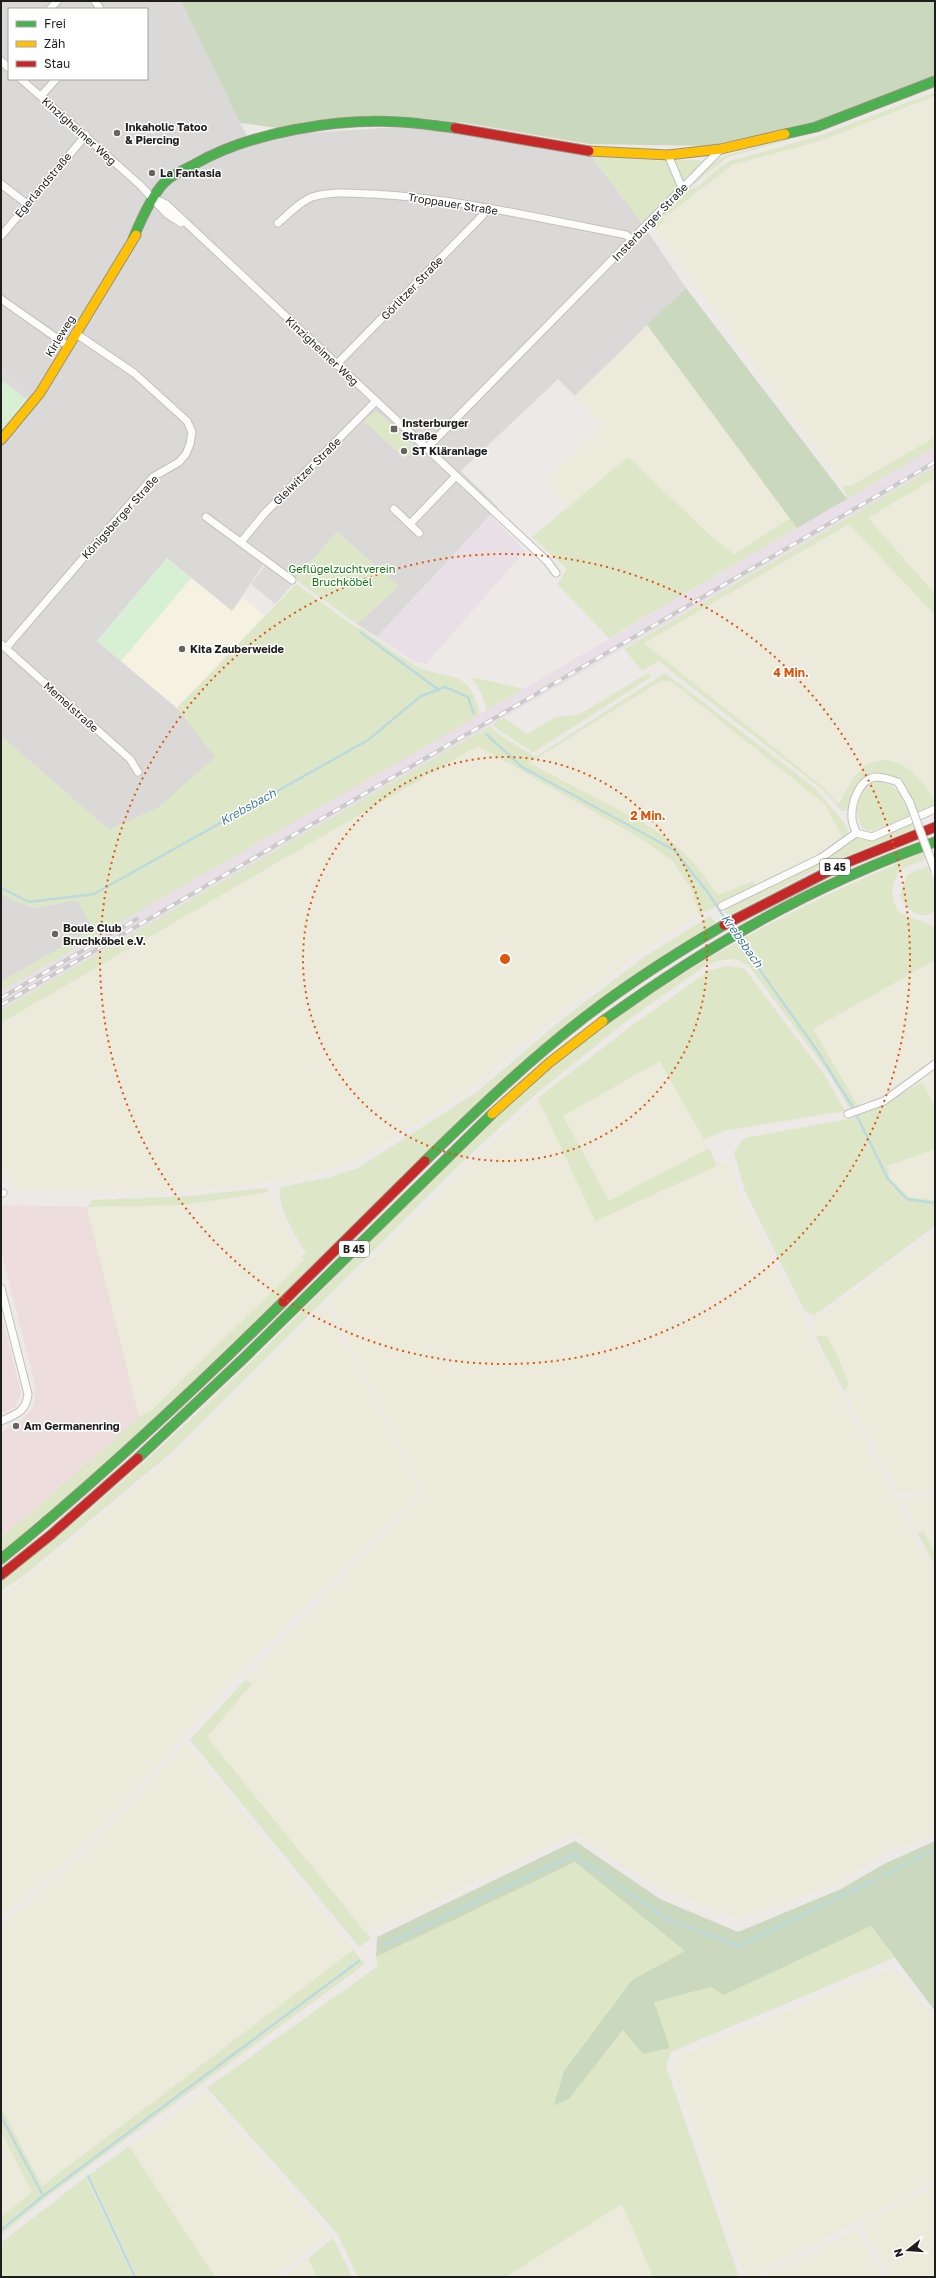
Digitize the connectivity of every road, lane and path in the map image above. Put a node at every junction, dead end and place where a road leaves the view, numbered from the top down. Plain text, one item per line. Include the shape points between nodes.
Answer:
1 (22, 80) edge
2 (55, 80) edge
3 (935, 81) edge
4 (41, 96) junction
5 (86, 135) junction
6 (721, 149) junction
7 (668, 155) junction
8 (1, 184) edge
9 (682, 188) junction
10 (155, 199) junction
11 (27, 204) junction
12 (485, 209) junction
13 (278, 223) dead end
14 (1, 236) edge
15 (633, 240) junction
16 (1, 299) edge
17 (75, 333) junction
18 (68, 346) junction
19 (336, 365) junction
20 (376, 402) junction
21 (1, 440) edge
22 (427, 448) junction
23 (456, 476) junction
24 (394, 509) dead end
25 (206, 517) dead end
26 (410, 524) junction
27 (419, 533) dead end
28 (241, 542) junction
29 (556, 573) dead end
30 (292, 580) dead end
31 (4, 646) edge
32 (138, 772) dead end
33 (935, 810) edge
34 (935, 827) edge
35 (856, 833) junction
36 (935, 842) edge
37 (935, 871) edge
38 (722, 906) dead end
39 (935, 1064) edge
40 (848, 1114) dead end
41 (1, 1288) edge
42 (1, 1421) edge
43 (1, 1560) edge
44 (1, 1575) edge

1 - 4 street, Kinzigheimer Weg
2 - 4 street
3 - 6 main road, Kirleweg via 816,127
4 - 5 street, Kinzigheimer Weg
5 - 10 street, Kinzigheimer Weg
5 - 11 street, Egerlandstraße
6 - 7 main road, Kirleweg
6 - 9 street, Insterburger Straße
7 - 9 street
7 - 10 main road, Kirleweg via 587,151 465,129 400,122 352,123 266,135 234,145 166,182
8 - 11 street
9 - 15 street, Insterburger Straße
10 - 17 main road, Kirleweg via 149,218 133,239
10 - 19 street, Kinzigheimer Weg via 167,214 188,226
11 - 14 street, Egerlandstraße
12 - 13 street, Troppauer Straße via 433,199 335,192 311,198 296,206
12 - 15 street, Troppauer Straße via 626,235
12 - 19 street, Görlitzer Straße via 483,215
15 - 22 street, Insterburger Straße
16 - 18 street
17 - 18 main road, Kirleweg
17 - 31 street, Königsberger Straße via 134,373 187,421 192,432 190,444 179,462 153,477
18 - 21 main road, Kirleweg via 40,393
19 - 20 street, Kinzigheimer Weg
20 - 22 street, Kinzigheimer Weg
20 - 28 street, Gleiwitzer Straße via 264,514
22 - 23 street, Kinzigheimer Weg
23 - 26 street
23 - 29 street, Kinzigheimer Weg via 547,561
24 - 26 street
25 - 28 street
26 - 27 street
28 - 30 street
31 - 32 street, Memelstraße via 130,759
33 - 35 street via 872,837
34 - 43 main road, B 45 via 855,856 738,916 596,1009 517,1073 164,1418 89,1486
35 - 37 street, bridge via 852,819 854,799 864,784 874,777 898,782 910,803
35 - 38 street via 821,858
36 - 44 main road, B 45 via 863,869 746,928 660,981 606,1019 524,1085 174,1425 75,1515
39 - 40 street via 884,1100
41 - 42 street via 28,1394 27,1404 22,1409

